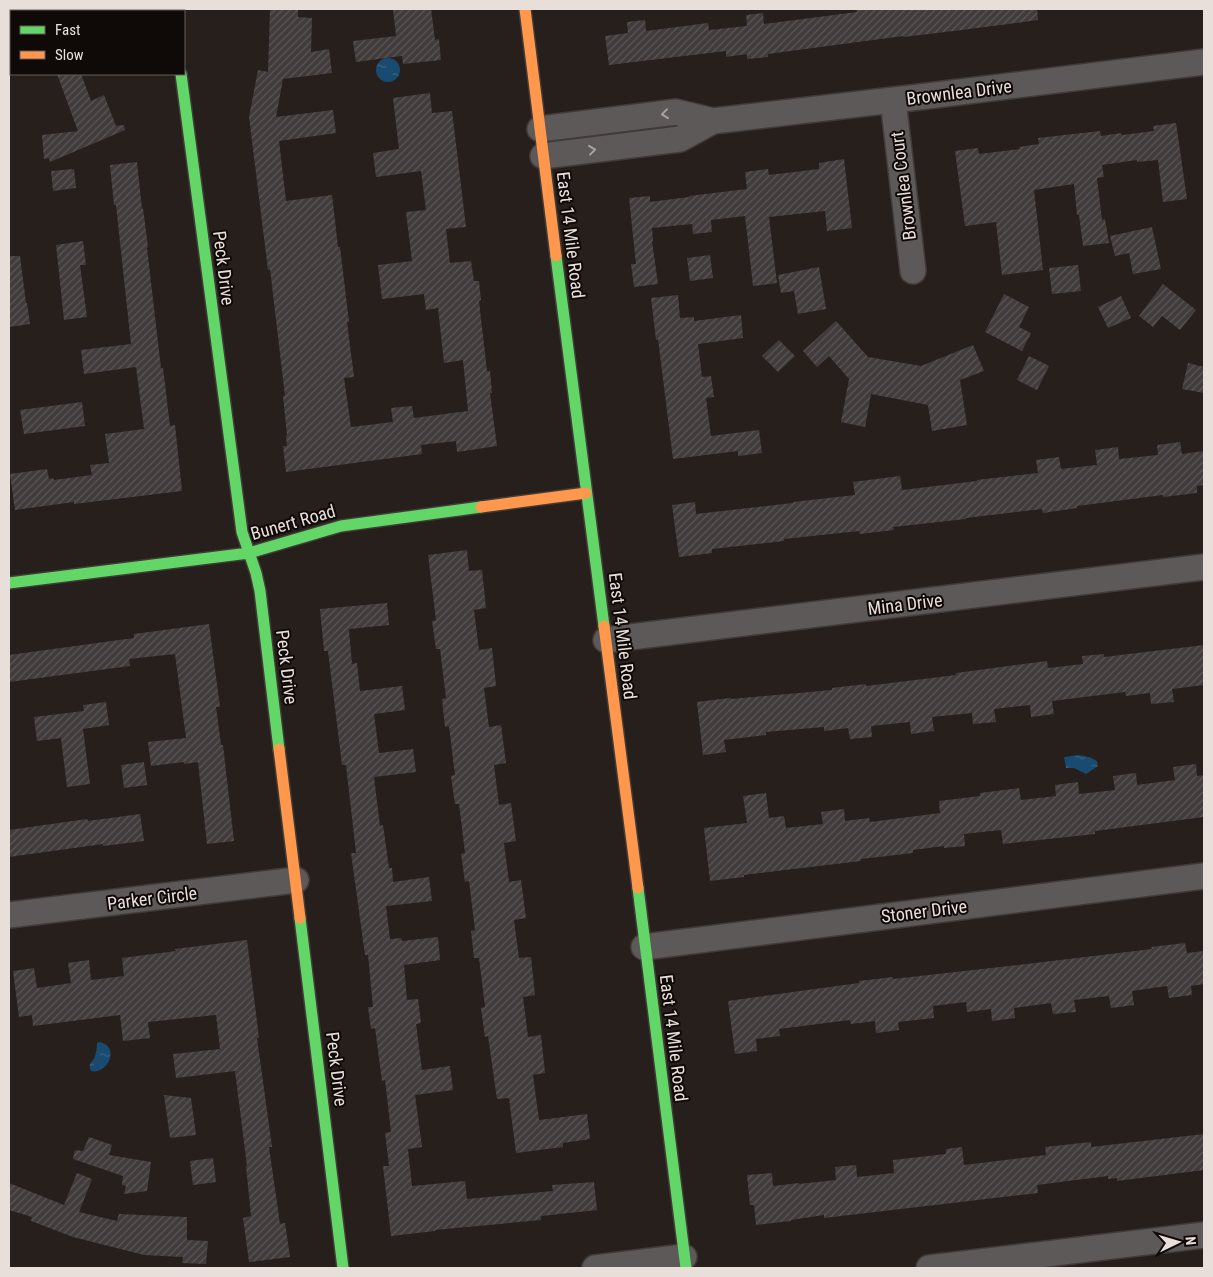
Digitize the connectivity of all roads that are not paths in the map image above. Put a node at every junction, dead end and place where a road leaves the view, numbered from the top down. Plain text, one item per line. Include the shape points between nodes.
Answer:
1 (524, 9) edge
2 (1204, 62) edge
3 (181, 75) edge
4 (893, 100) junction
5 (713, 121) junction
6 (540, 129) junction
7 (543, 156) junction
8 (913, 271) dead end
9 (586, 493) junction
10 (249, 553) junction
11 (1204, 567) edge
12 (9, 583) edge
13 (606, 640) junction
14 (1204, 876) edge
15 (296, 880) junction
16 (9, 915) edge
17 (644, 947) junction
18 (1204, 1235) edge
19 (685, 1263) edge
20 (343, 1268) edge
21 (595, 1268) edge
22 (929, 1268) edge

1 - 6 street, East 14 Mile Road
2 - 4 street, Brownlea Drive
3 - 10 street, Peck Drive via 242,532
4 - 5 street, Brownlea Drive
4 - 8 street, Brownlea Court
5 -> 6 street, Brownlea Drive via 676,112
7 -> 5 street, Brownlea Drive via 680,138
6 - 7 street, East 14 Mile Road
7 - 9 street, East 14 Mile Road
9 - 10 street, Bunert Road via 341,526
9 - 13 street, East 14 Mile Road
10 - 12 street, Bunert Road
10 - 15 street, Peck Drive via 260,591
11 - 13 street, Mina Drive
13 - 17 street, East 14 Mile Road
14 - 17 street, Stoner Drive
15 - 16 street, Parker Circle
15 - 20 street, Peck Drive
17 - 19 street, East 14 Mile Road
18 - 22 street
19 - 21 street

